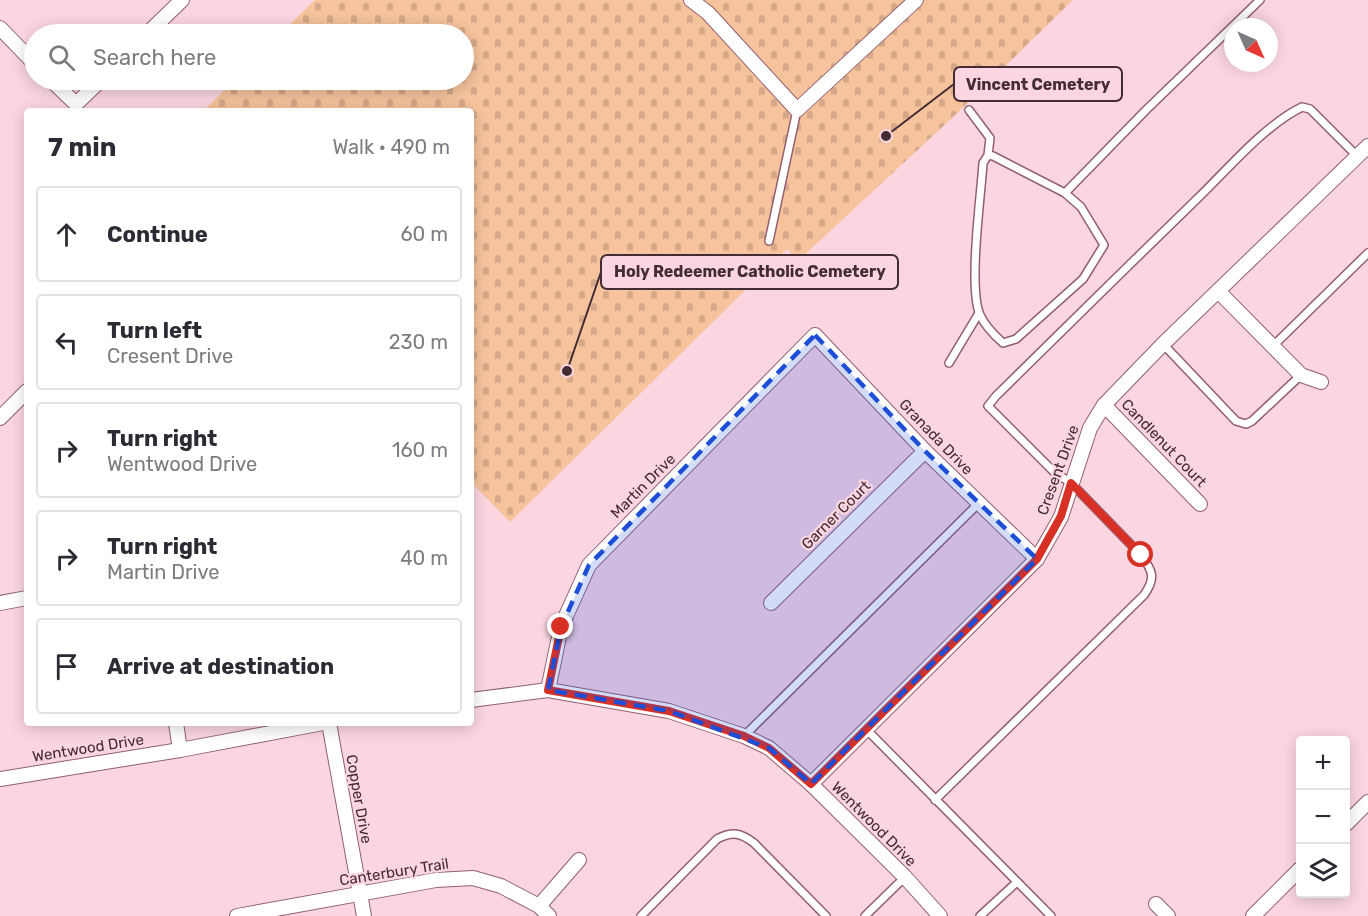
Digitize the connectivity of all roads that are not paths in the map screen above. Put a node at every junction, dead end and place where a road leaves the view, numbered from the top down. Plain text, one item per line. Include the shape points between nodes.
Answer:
1 (182, 0) edge
2 (691, 0) edge
3 (916, 0) edge
4 (1260, 0) edge
5 (157, 24) edge
6 (0, 28) edge
7 (24, 53) edge
8 (61, 90) edge
9 (91, 90) edge
10 (797, 110) junction
11 (969, 110) dead end
12 (1368, 146) edge
13 (988, 155) junction
14 (1357, 156) junction
15 (1065, 193) junction
16 (770, 241) dead end
17 (1368, 253) edge
18 (1218, 291) junction
19 (979, 313) junction
20 (815, 335) joint
21 (1163, 344) junction
22 (1273, 346) junction
23 (949, 363) dead end
24 (1301, 375) junction
25 (1321, 382) dead end
26 (24, 394) edge
27 (1104, 405) junction
28 (0, 418) edge
29 (925, 451) junction
30 (1071, 483) junction
31 (978, 504) junction
32 (1200, 504) dead end
33 (1037, 559) junction
34 (24, 599) edge
35 (0, 603) edge
36 (771, 603) dead end
37 (548, 690) junction
38 (474, 700) edge
39 (176, 726) edge
40 (307, 726) edge
41 (330, 726) edge
42 (867, 730) junction
43 (744, 736) junction
44 (180, 750) junction
45 (0, 780) edge
46 (811, 784) junction
47 (935, 800) junction
48 (1368, 802) edge
49 (1350, 820) edge
50 (579, 860) dead end
51 (1296, 873) edge
52 (905, 877) junction
53 (1017, 882) junction
54 (358, 892) junction
55 (1156, 904) dead end
56 (544, 911) edge
57 (237, 916) edge
58 (364, 916) edge
59 (641, 916) edge
60 (826, 916) edge
61 (865, 916) edge
62 (940, 916) edge
63 (980, 916) edge
64 (1051, 916) edge
65 (1168, 916) edge
66 (1254, 916) edge

1 - 5 street
2 - 10 street via 708,13
3 - 10 street
4 - 15 lane
6 - 7 street
8 - 9 street via 76,104
10 - 16 lane
11 - 13 lane via 990,138
12 - 14 street, Cresent Drive
13 - 15 lane
13 - 19 lane via 983,163 975,269
14 - 18 street, Cresent Drive
14 - 30 lane via 1310,110 1302,107 1289,113 996,396 988,406 1054,472
15 - 19 lane via 1081,207 1104,245 1083,279 1016,339 1003,343
17 - 22 lane
18 - 21 street, Cresent Drive
18 - 22 street
19 - 23 lane
20 - 29 street, Granada Drive
20 - 37 street, Martin Drive via 589,565 561,627
21 - 24 lane via 1241,423 1252,422
21 - 27 street, Cresent Drive
22 - 24 street
24 - 25 street
26 - 28 street
27 - 30 street, Cresent Drive via 1090,428
27 - 32 street, Candlenut Court
29 - 31 street, Granada Drive
29 - 36 street, Garner Court
30 - 33 street, Cresent Drive via 1061,516
30 - 47 lane via 1150,567 1149,587
31 - 33 street, Granada Drive
31 - 43 lane
33 - 42 street, Cresent Drive
34 - 35 street
37 - 38 street, Wentwood Drive
37 - 43 street, Wentwood Drive via 669,711
39 - 44 street
40 - 44 street, Wentwood Drive
41 - 54 street, Copper Drive
42 - 46 street, Cresent Drive
42 - 47 lane
43 - 46 street, Wentwood Drive via 769,748
44 - 45 street, Wentwood Drive
46 - 52 street, Wentwood Drive
47 - 53 lane
48 - 49 street
50 - 56 street
51 - 66 street
52 - 61 lane
52 - 62 street, Wentwood Drive
53 - 63 lane
53 - 64 lane
54 - 56 street, Canterbury Trail via 473,878 501,886
54 - 57 street, Canterbury Trail
54 - 58 street, Copper Drive
55 - 65 street
59 - 60 lane via 717,840 729,833 743,835 754,843

